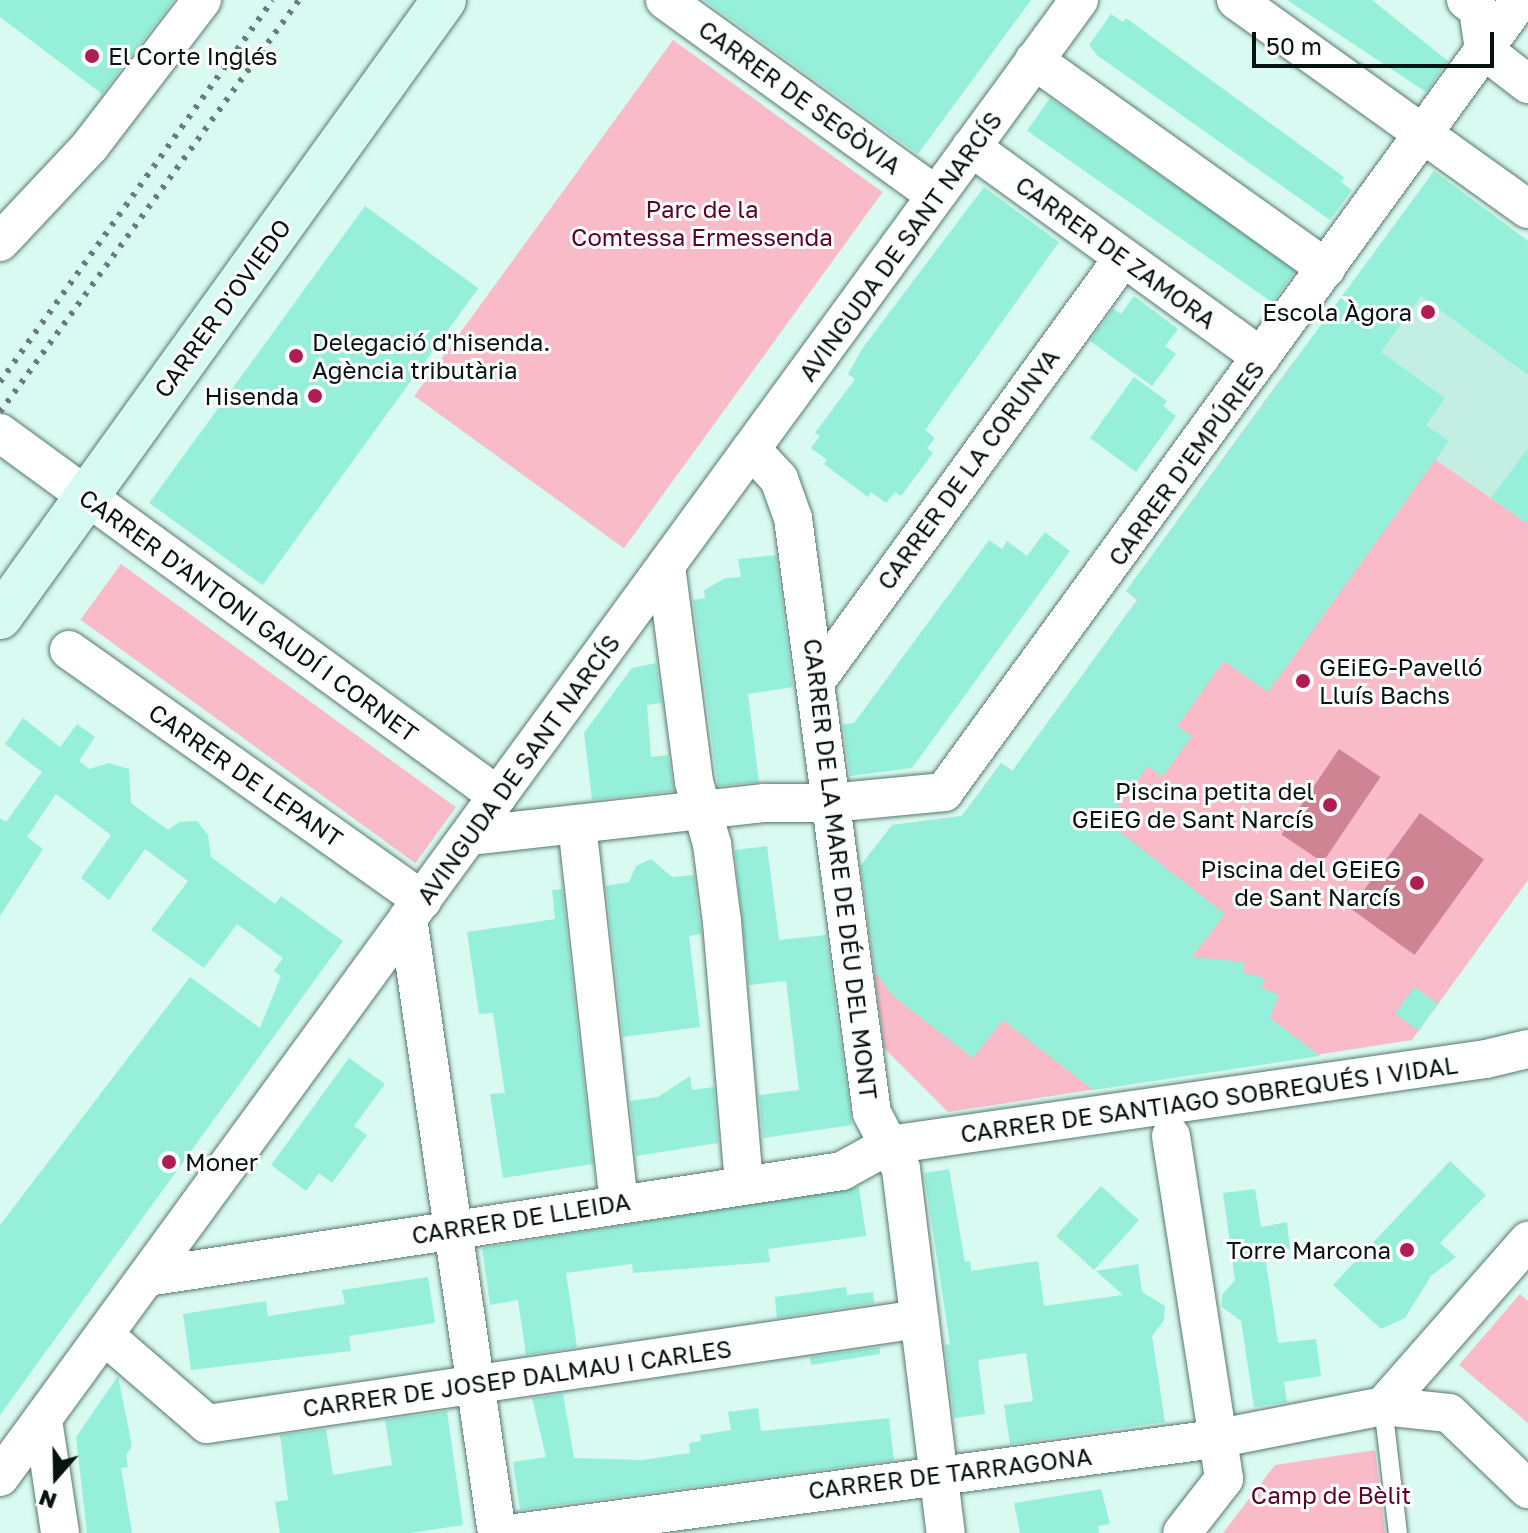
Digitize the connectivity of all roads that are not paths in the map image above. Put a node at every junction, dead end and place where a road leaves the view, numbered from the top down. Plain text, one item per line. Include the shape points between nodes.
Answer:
1 (202, 0) edge
2 (444, 0) edge
3 (665, 0) edge
4 (1079, 0) edge
5 (1236, 0) edge
6 (1466, 0) edge
7 (1520, 0) edge
8 (1484, 50) junction
9 (1034, 60) junction
10 (1528, 84) edge
11 (1422, 135) junction
12 (971, 147) junction
13 (935, 195) junction
14 (1528, 209) edge
15 (0, 242) edge
16 (1123, 258) junction
17 (1326, 268) junction
18 (1261, 357) junction
19 (0, 433) edge
20 (751, 449) junction
21 (87, 497) junction
22 (666, 566) junction
23 (0, 617) edge
24 (69, 650) dead end
25 (816, 681) junction
26 (498, 796) junction
27 (830, 803) junction
28 (703, 810) junction
29 (577, 824) junction
30 (469, 836) junction
31 (415, 909) junction
32 (1528, 1049) edge
33 (1171, 1136) dead end
34 (889, 1145) junction
35 (755, 1183) junction
36 (619, 1203) junction
37 (454, 1229) junction
38 (1523, 1246) edge
39 (147, 1277) junction
40 (919, 1319) junction
41 (104, 1335) junction
42 (476, 1384) junction
43 (1383, 1406) junction
44 (43, 1420) junction
45 (1215, 1439) junction
46 (939, 1475) junction
47 (0, 1477) edge
48 (1528, 1489) edge
49 (711, 1519) edge
50 (60, 1533) edge
51 (497, 1533) edge
52 (516, 1533) edge
53 (946, 1533) edge
54 (1182, 1533) edge
55 (1398, 1533) edge

1 - 15 street via 90,146
2 - 21 street, CARRER D'OVIEDO
3 - 13 street, CARRER DE SEGÒVIA
4 - 9 street, AVINGUDA DE SANT NARCÍS
5 - 11 street
6 - 8 street via 1478,9
7 - 8 street, CARRER D'EMPÚRIES
8 - 10 street
8 - 11 street, CARRER D'EMPÚRIES
9 - 12 street, AVINGUDA DE SANT NARCÍS
9 - 17 street
11 - 14 street
11 - 17 street, CARRER D'EMPÚRIES
12 - 13 street, AVINGUDA DE SANT NARCÍS
12 - 16 street, CARRER DE ZAMORA
13 - 20 street, AVINGUDA DE SANT NARCÍS
16 - 18 street, CARRER DE ZAMORA
16 - 25 street, CARRER DE LA CORUNYA
17 - 18 street, CARRER D'EMPÚRIES
18 - 27 street, CARRER D'EMPÚRIES via 955,782 944,792
19 - 21 street, CARRER D'ANTONI GAUDÍ I CORNET
20 - 22 street, AVINGUDA DE SANT NARCÍS
20 - 25 street, CARRER DE LA MARE DE DÉU DEL MONT via 779,479 793,518
21 - 23 street, CARRER D'OVIEDO
21 - 26 street, CARRER D'ANTONI GAUDÍ I CORNET
22 - 26 street, AVINGUDA DE SANT NARCÍS
22 - 28 street via 694,782
24 - 31 street, CARRER DE LEPANT
25 - 27 street, CARRER DE LA MARE DE DÉU DEL MONT
26 - 30 street, AVINGUDA DE SANT NARCÍS
27 - 28 street, CARRER D'EMPÚRIES
27 - 34 street, CARRER DE LA MARE DE DÉU DEL MONT via 872,1113
28 - 29 street, CARRER D'EMPÚRIES
28 - 35 street
29 - 30 street, CARRER D'EMPÚRIES
29 - 36 street
30 - 31 street, AVINGUDA DE SANT NARCÍS
31 - 37 street
31 - 39 street, AVINGUDA DE SANT NARCÍS
32 - 34 street, CARRER DE SANTIAGO SOBREQUÉS I VIDAL
33 - 45 street
34 - 35 street, CARRER DE LLEIDA via 842,1171
34 - 40 street, CARRER DE LA MARE DE DÉU DEL MONT via 903,1183
35 - 36 street, CARRER DE LLEIDA
36 - 37 street, CARRER DE LLEIDA
37 - 39 street, CARRER DE LLEIDA
37 - 42 street
38 - 43 street
39 - 41 street, AVINGUDA DE SANT NARCÍS
40 - 42 street, CARRER DE JOSEP DALMAU I CARLES
40 - 46 street, CARRER DE LA MARE DE DÉU DEL MONT
41 - 42 street, CARRER DE JOSEP DALMAU I CARLES via 207,1424
41 - 44 street, AVINGUDA DE SANT NARCÍS
42 - 51 street
43 - 45 street, CARRER DE TARRAGONA
43 - 48 street, CARRER DE TARRAGONA via 1449,1413
43 - 55 lane
44 - 47 street, AVINGUDA DE SANT NARCÍS
44 - 50 street
45 - 46 street, CARRER DE TARRAGONA
45 - 54 street via 1224,1479
46 - 49 street, CARRER DE TARRAGONA
46 - 53 street, CARRER DE LA MARE DE DÉU DEL MONT
49 - 52 street, CARRER DE TARRAGONA

